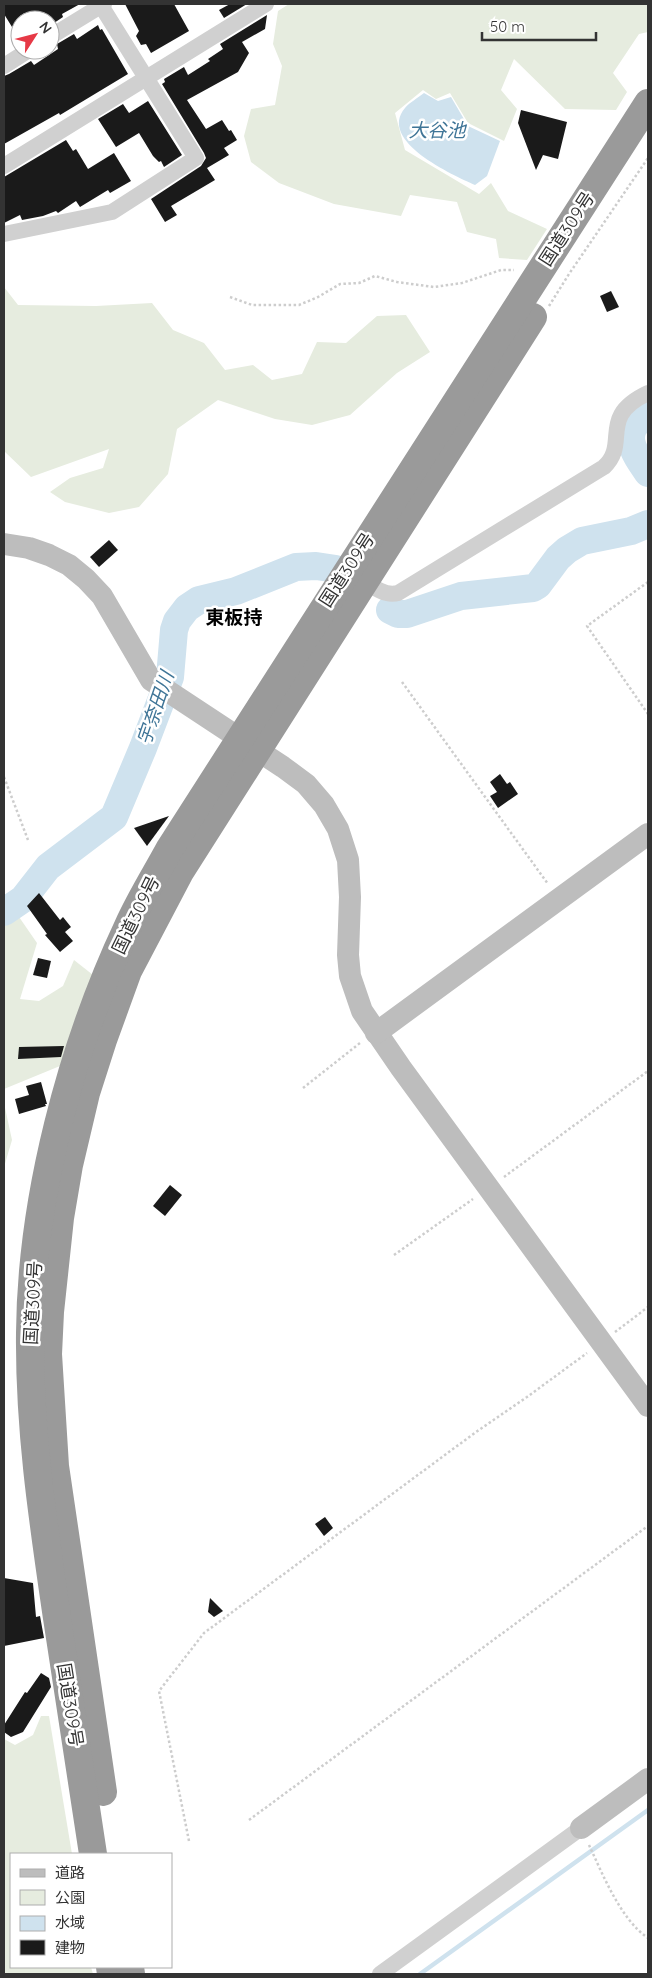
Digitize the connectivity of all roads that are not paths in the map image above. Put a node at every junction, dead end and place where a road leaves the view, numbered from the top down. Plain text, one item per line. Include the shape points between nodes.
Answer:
1 (102, 4) edge
2 (266, 4) edge
3 (60, 31) edge
4 (146, 79) junction
5 (648, 103) edge
6 (648, 137) edge
7 (4, 166) edge
8 (4, 234) edge
9 (648, 393) edge
10 (4, 544) edge
11 (356, 575) junction
12 (248, 744) junction
13 (648, 834) edge
14 (376, 1033) junction
15 (648, 1406) edge
16 (648, 1779) edge
17 (581, 1828) joint
18 (93, 1853) edge
19 (112, 1853) edge
20 (380, 1974) edge

1 - 3 street
1 - 4 street
2 - 4 street
4 - 7 street
4 - 8 street via 196,158 112,212
5 - 11 highway, 国道309号 via 535,278
6 - 11 highway, 国道309号
9 - 11 street via 631,402 621,414 613,457 604,467 398,592 386,593
10 - 12 street via 29,548 69,565 102,596 151,680
11 - 12 highway, 国道309号
12 - 14 street via 306,784 324,805 344,842 350,877 350,976 362,1011
12 - 18 highway, 国道309号 via 170,848 128,925 82,1040 68,1085 42,1206 30,1331 30,1387 38,1494
12 - 19 highway, 国道309号 via 128,971 79,1119 56,1245 48,1354 55,1466
13 - 14 street
14 - 15 street
16 - 17 street
17 - 20 street

